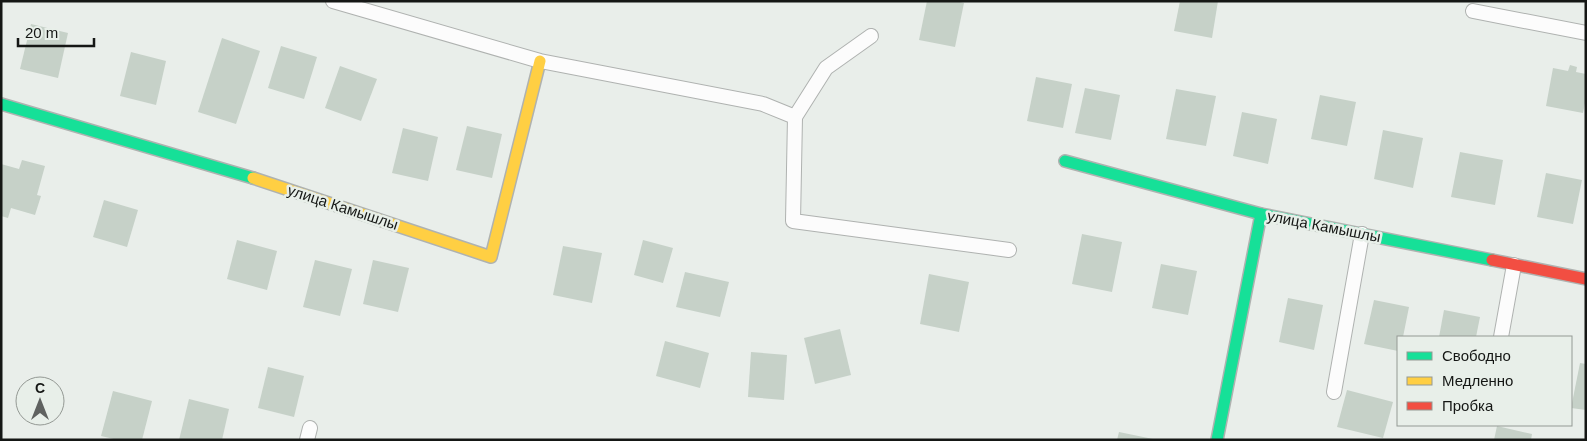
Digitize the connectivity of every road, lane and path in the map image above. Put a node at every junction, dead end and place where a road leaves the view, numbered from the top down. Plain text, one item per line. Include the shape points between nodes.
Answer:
1 (333, 1) edge
2 (1473, 11) dead end
3 (1586, 33) edge
4 (871, 36) dead end
5 (540, 61) junction
6 (1, 104) edge
7 (795, 117) junction
8 (1065, 161) dead end
9 (1261, 214) junction
10 (1362, 234) junction
11 (1010, 250) dead end
12 (1514, 265) junction
13 (1586, 279) edge
14 (1500, 336) edge
15 (1334, 392) dead end
16 (1217, 440) edge

1 - 5 lane
2 - 3 lane
4 - 7 lane via 826,68
5 - 6 street, улица Камышлы via 491,257 247,176
5 - 7 lane via 763,104
7 - 11 lane via 793,221
8 - 9 street, улица Камышлы
9 - 10 street, улица Камышлы
9 - 16 street
10 - 12 street, улица Камышлы
10 - 15 lane
12 - 13 street, улица Камышлы
12 - 14 lane

